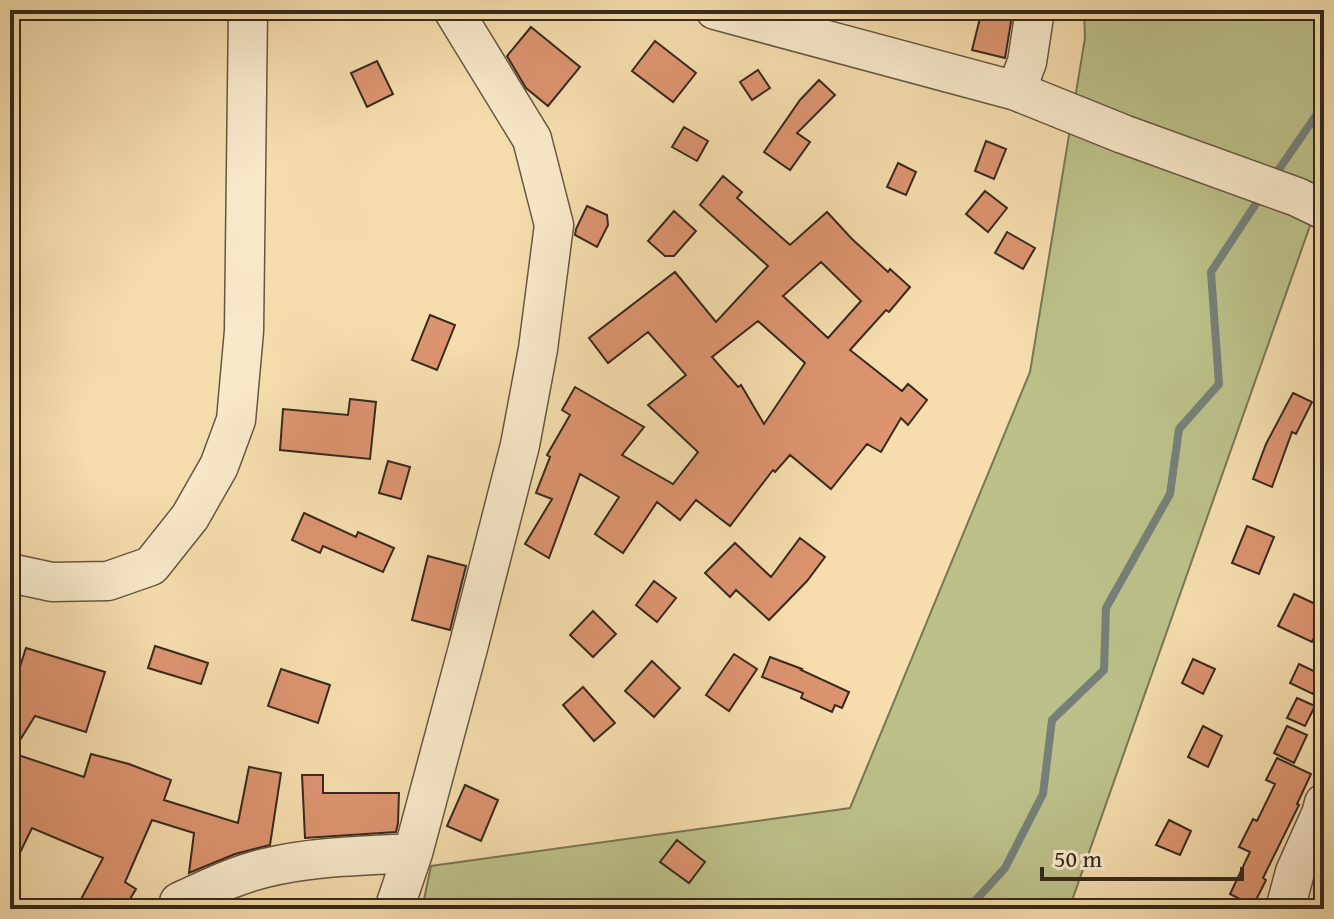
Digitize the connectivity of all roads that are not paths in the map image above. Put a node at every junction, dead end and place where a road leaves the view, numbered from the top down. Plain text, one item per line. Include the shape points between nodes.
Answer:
1 (248, 10) edge
2 (453, 10) edge
3 (715, 10) edge
4 (1035, 10) edge
5 (1016, 91) junction
6 (1311, 204) edge
7 (10, 573) edge
8 (1324, 803) edge
9 (413, 853) junction
10 (179, 902) dead end
11 (394, 909) edge
12 (1285, 909) edge

1 - 7 street via 244,331 236,420 219,466 190,517 151,566 108,581 52,582
2 - 9 street via 532,139 554,225 520,445
3 - 5 street
4 - 5 street via 1027,62
5 - 6 street
8 - 12 street
9 - 10 street via 340,856 268,867
9 - 11 street

